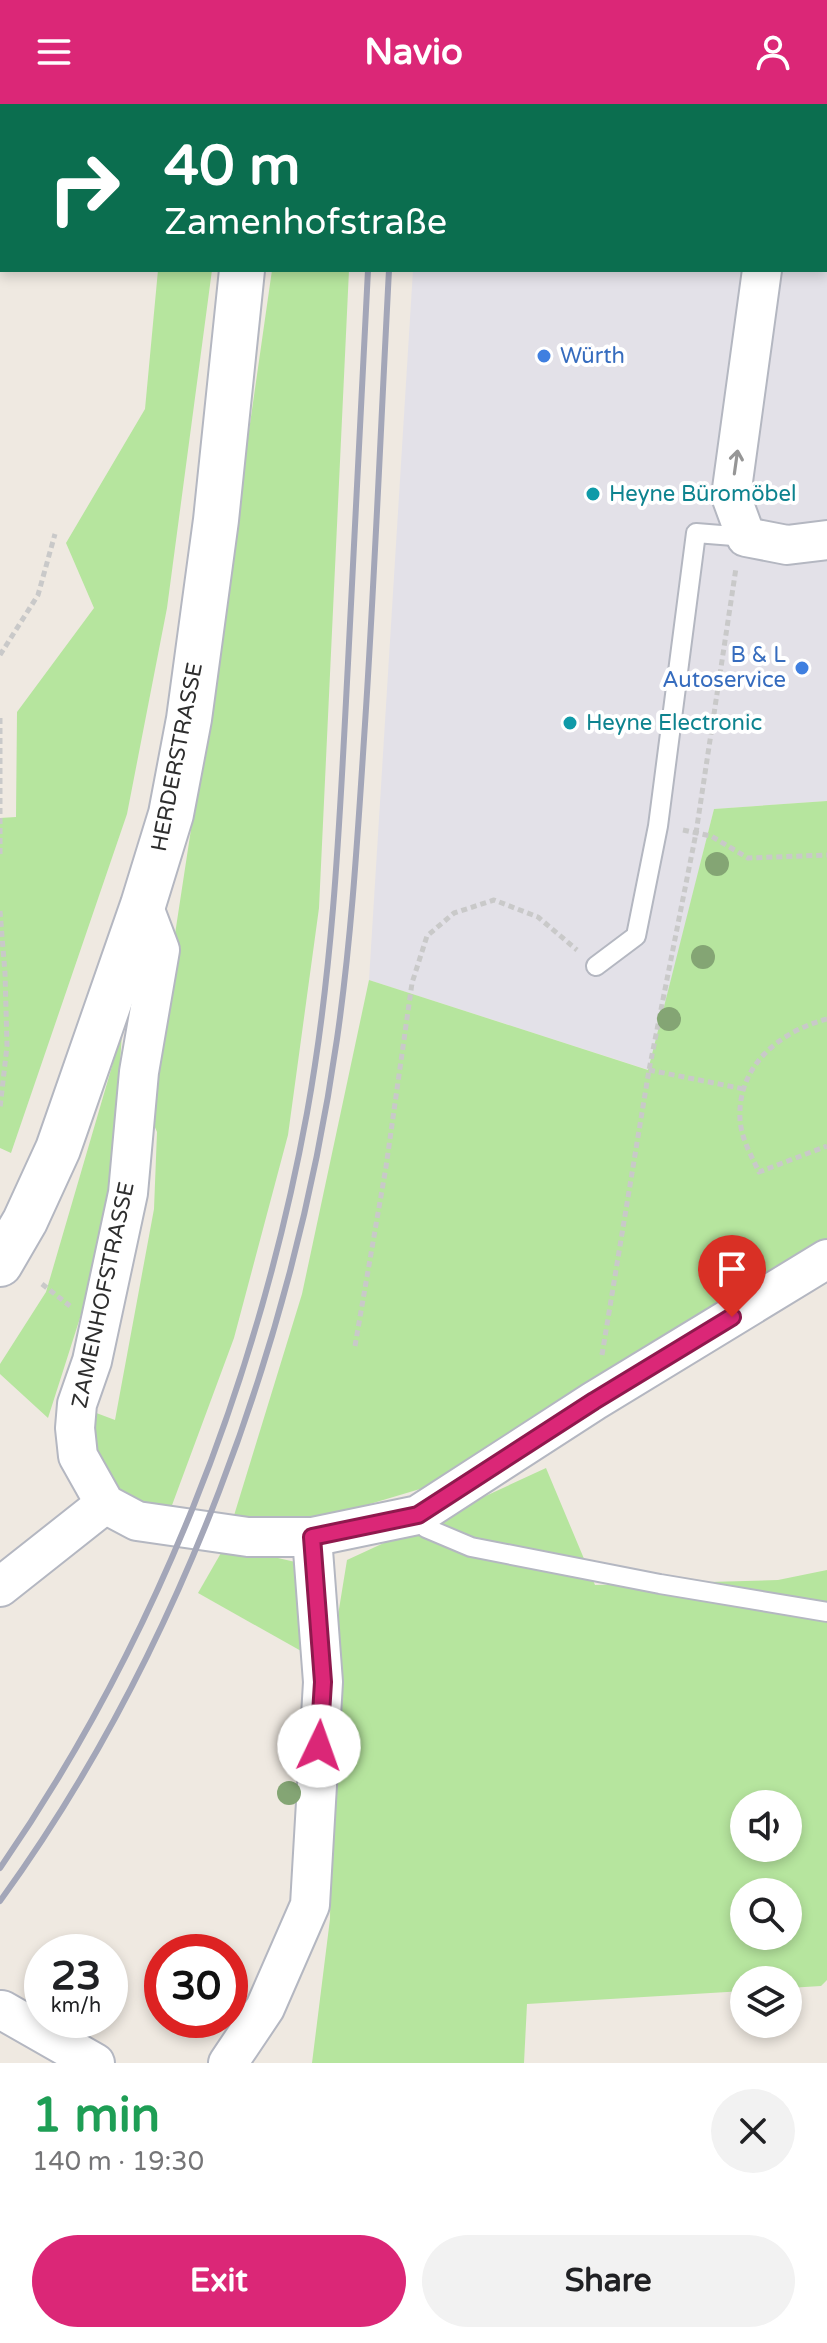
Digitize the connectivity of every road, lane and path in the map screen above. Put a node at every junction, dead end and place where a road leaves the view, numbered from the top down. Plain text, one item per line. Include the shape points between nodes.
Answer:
1 (242, 272) edge
2 (762, 272) edge
3 (55, 534) dead end
4 (746, 537) junction
5 (827, 540) edge
6 (0, 655) edge
7 (0, 718) edge
8 (658, 826) junction
9 (696, 833) junction
10 (827, 855) edge
11 (0, 857) edge
12 (143, 905) junction
13 (0, 911) edge
14 (596, 966) joint
15 (827, 1019) edge
16 (649, 1070) junction
17 (744, 1089) junction
18 (0, 1108) edge
19 (827, 1146) edge
20 (827, 1259) edge
21 (0, 1264) edge
22 (42, 1284) dead end
23 (77, 1312) dead end
24 (355, 1346) dead end
25 (594, 1401) junction
26 (105, 1504) junction
27 (418, 1515) junction
28 (312, 1537) junction
29 (0, 1587) edge
30 (827, 1612) edge
31 (2, 2010) dead end
32 (95, 2063) edge
33 (228, 2063) edge

1 - 12 main road, HERDERSTRASSE via 189,719 171,814
4 -> 2 street via 731,496
3 - 6 path via 38,595
4 - 5 street via 787,545
4 - 8 lane via 696,533
4 - 9 path via 736,564
7 - 11 path
8 - 9 path
8 - 14 lane via 636,936
9 - 10 path via 748,858
9 - 16 path
12 - 21 main road, HERDERSTRASSE via 58,1149
12 - 26 street, ZAMENHOFSTRASSE via 160,950 139,1072 128,1193 75,1428 78,1456
13 - 18 path via 7,1046
14 - 24 path via 538,917 494,900 454,913 427,936 412,983
15 - 17 path via 776,1040
16 - 17 path
16 - 25 path
17 - 19 path via 740,1118 759,1172
20 - 25 street
22 - 23 path
25 - 27 street
26 - 28 street via 137,1521 248,1537
26 - 29 street
27 - 28 street
27 - 30 lane via 426,1528 471,1547
28 - 33 street via 323,1682 310,1905 265,2008
31 - 32 street

